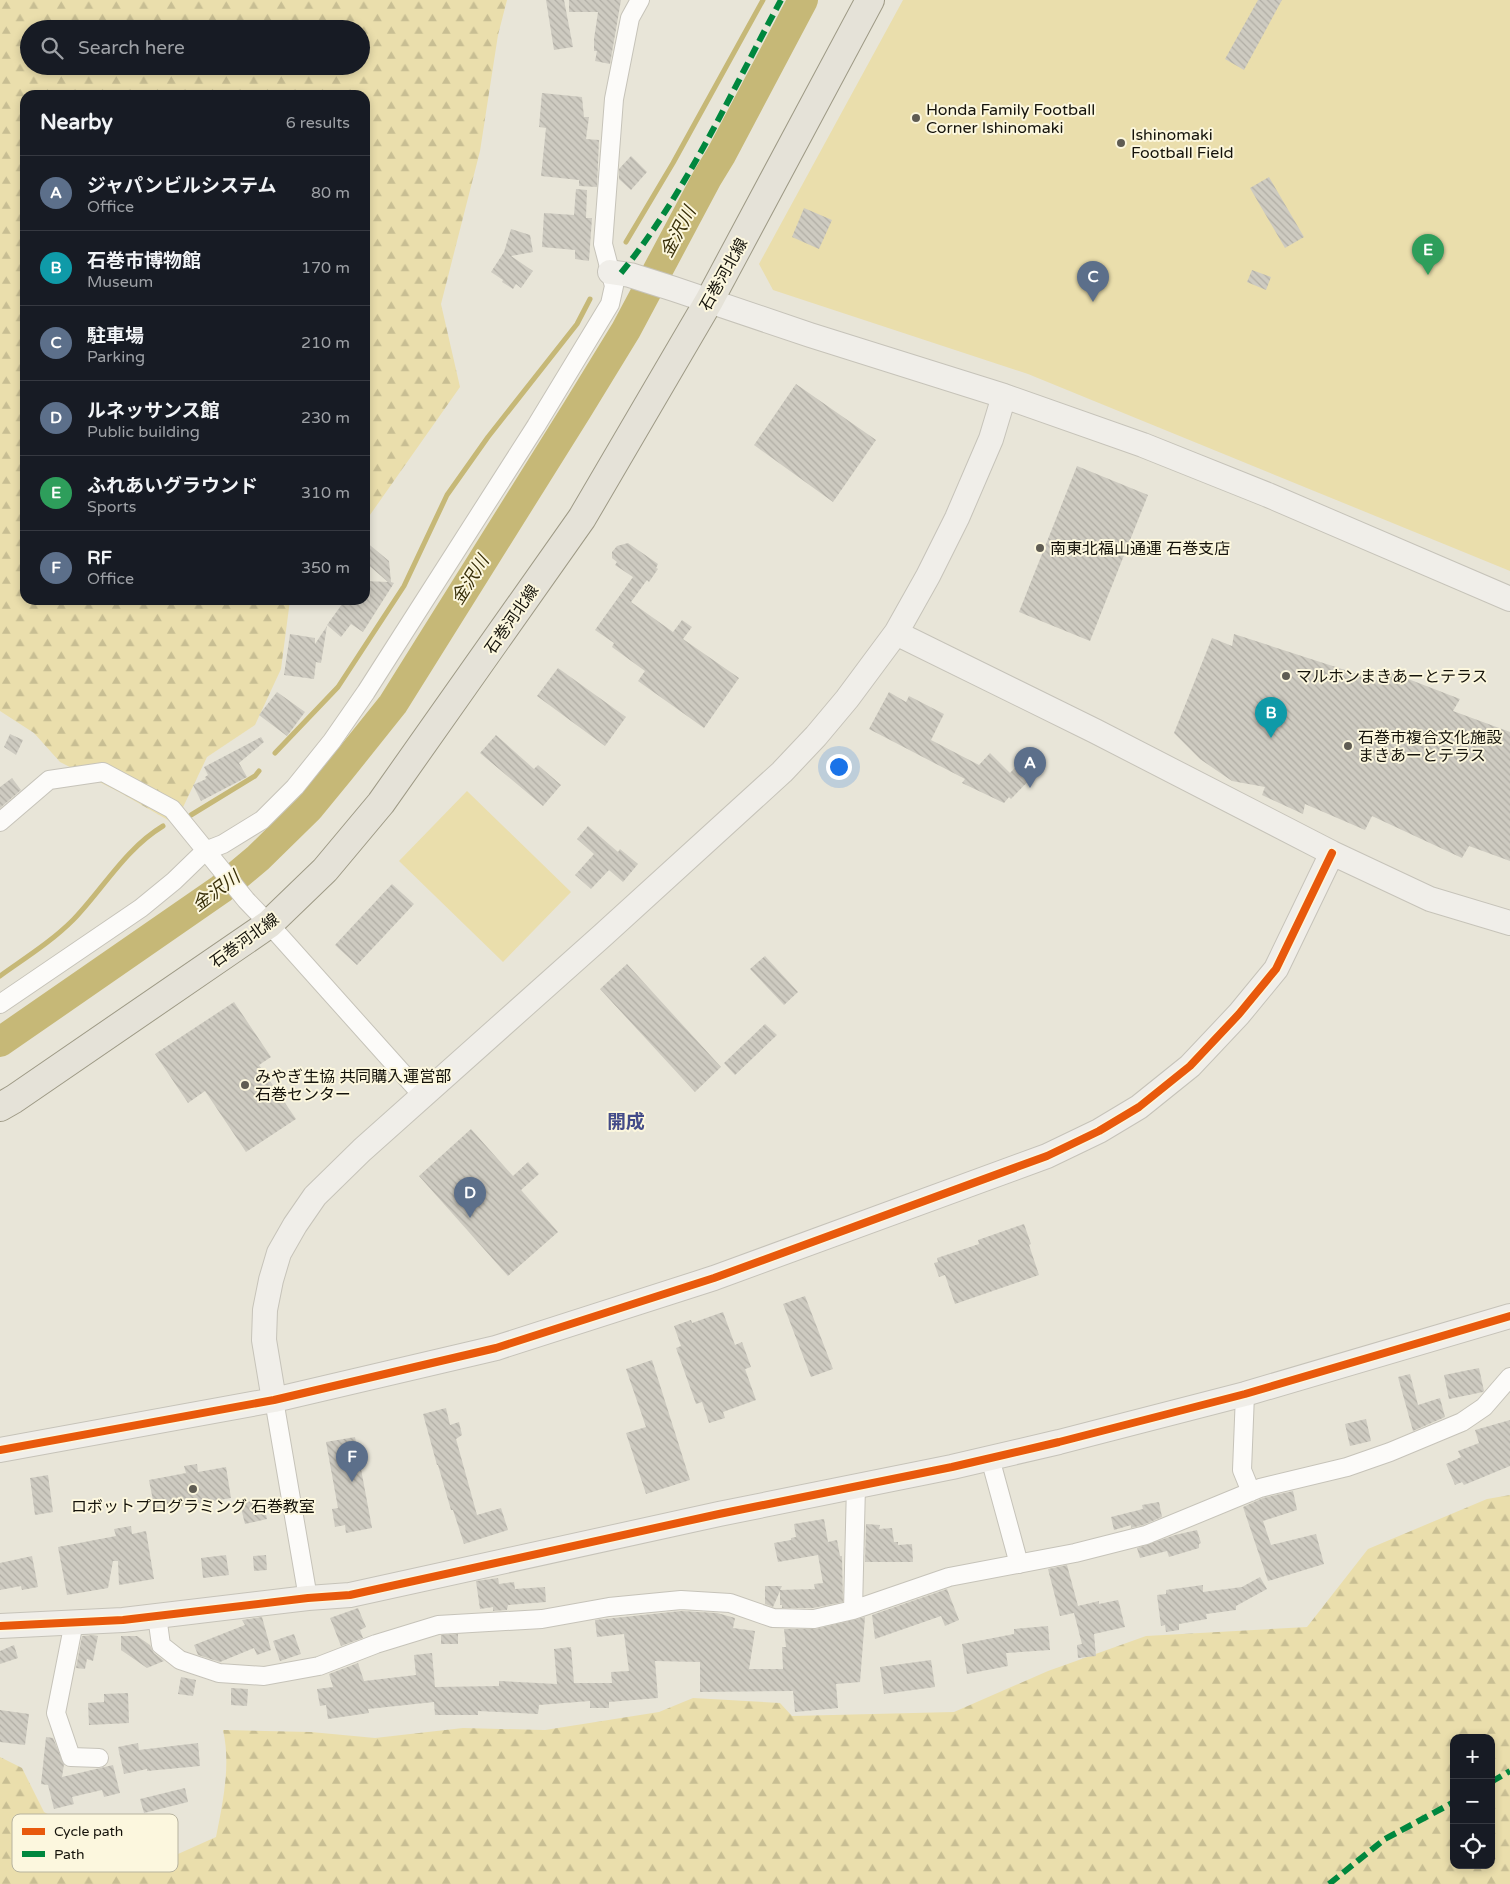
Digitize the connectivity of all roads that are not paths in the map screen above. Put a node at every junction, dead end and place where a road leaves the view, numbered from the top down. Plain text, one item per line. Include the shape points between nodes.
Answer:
1 (640, 0) edge
2 (870, 0) edge
3 (620, 273) junction
4 (709, 301) junction
5 (1004, 396) junction
6 (1510, 599) edge
7 (896, 633) junction
8 (0, 822) edge
9 (1332, 853) junction
10 (209, 855) junction
11 (1510, 923) edge
12 (270, 924) junction
13 (0, 1004) edge
14 (423, 1096) junction
15 (0, 1107) edge
16 (1510, 1316) edge
17 (1510, 1377) edge
18 (1245, 1394) junction
19 (274, 1400) junction
20 (0, 1450) edge
21 (990, 1458) junction
22 (856, 1485) junction
23 (1251, 1492) junction
24 (1019, 1564) junction
25 (308, 1598) junction
26 (853, 1610) junction
27 (157, 1616) junction
28 (74, 1622) junction
29 (0, 1626) edge
30 (99, 1758) dead end

1 - 3 street via 630,18 614,99 603,244
2 - 4 main road, 石巻河北線
3 - 4 street
3 - 10 street via 610,304 595,331 332,741 295,787 262,820
4 - 5 street
4 - 12 main road, 石巻河北線 via 582,518 381,803 325,870
5 - 6 street via 1152,448
5 - 7 street via 991,439 957,518
7 - 9 street
7 - 14 street via 847,700 782,772
8 - 10 street via 49,780 103,772 172,809
9 - 11 street via 1430,899
9 - 19 street via 1276,969 1239,1014 1190,1066 1139,1107 1099,1131 1047,1156 714,1278 496,1348
10 - 12 street
10 - 13 street via 141,908
12 - 14 street
12 - 15 main road, 石巻河北線
14 - 19 street via 316,1196 279,1253 265,1310 264,1340
16 - 18 street
17 - 23 street via 1484,1407 1462,1422 1347,1467
18 - 21 street
18 - 23 street via 1242,1470
19 - 20 street
19 - 25 street
21 - 22 street
21 - 24 street
22 - 25 street via 350,1595
22 - 26 street
23 - 24 street via 1146,1535
24 - 26 street via 949,1577
25 - 27 street
26 - 27 street via 814,1620 773,1618 730,1604 681,1600 609,1607 542,1619 438,1625 318,1666 264,1676 219,1673 180,1660 161,1645
27 - 28 street
28 - 29 street
28 - 30 street via 56,1714 71,1758

